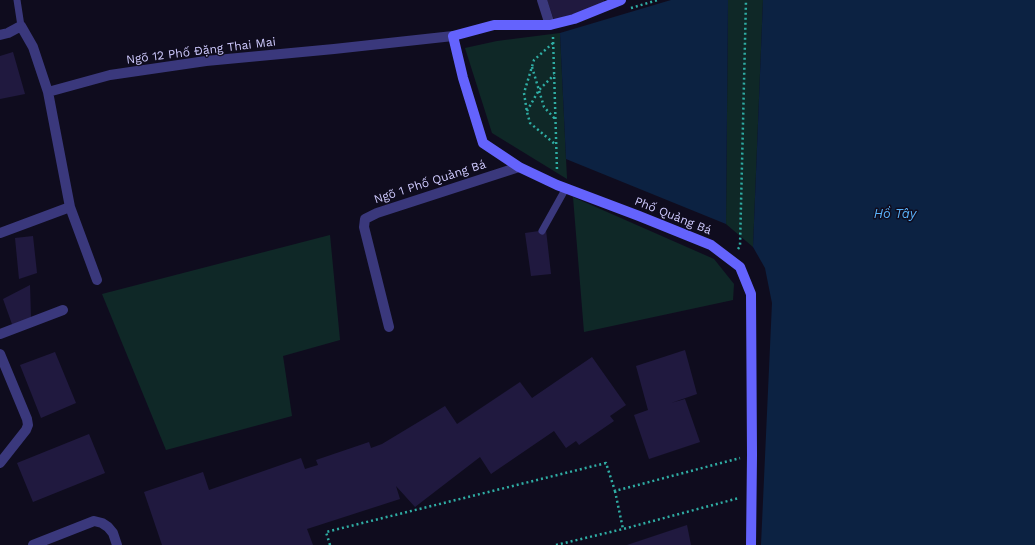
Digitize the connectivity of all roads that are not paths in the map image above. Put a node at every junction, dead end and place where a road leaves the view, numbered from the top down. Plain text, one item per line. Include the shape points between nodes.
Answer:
1 (17, 0) edge
2 (542, 0) edge
3 (621, 0) edge
4 (21, 26) junction
5 (551, 28) junction
6 (0, 35) edge
7 (453, 36) junction
8 (48, 92) junction
9 (519, 167) junction
10 (562, 187) junction
11 (70, 207) junction
12 (542, 231) dead end
13 (0, 233) edge
14 (97, 280) dead end
15 (62, 310) dead end
16 (389, 327) dead end
17 (0, 334) edge
18 (0, 354) edge
19 (0, 462) edge
20 (33, 545) edge
21 (117, 545) edge
22 (751, 545) edge

1 - 4 lane
2 - 5 street
3 - 5 street
4 - 6 street
4 - 8 street via 33,47
5 - 7 street via 494,25
7 - 8 street, Ngõ 12 Phố Đặng Thai Mai via 206,61 110,75
7 - 9 street, Phố Quảng Bá via 483,143
8 - 11 street
9 - 10 street, Phố Quảng Bá
9 - 16 street, Ngõ 1 Phố Quảng Bá via 365,219 364,227
10 - 12 lane
10 - 22 street, Phố Quảng Bá via 711,245 740,267 751,294
11 - 13 street
11 - 14 street
15 - 17 street
18 - 19 street via 28,425
20 - 21 street via 94,521 108,527

